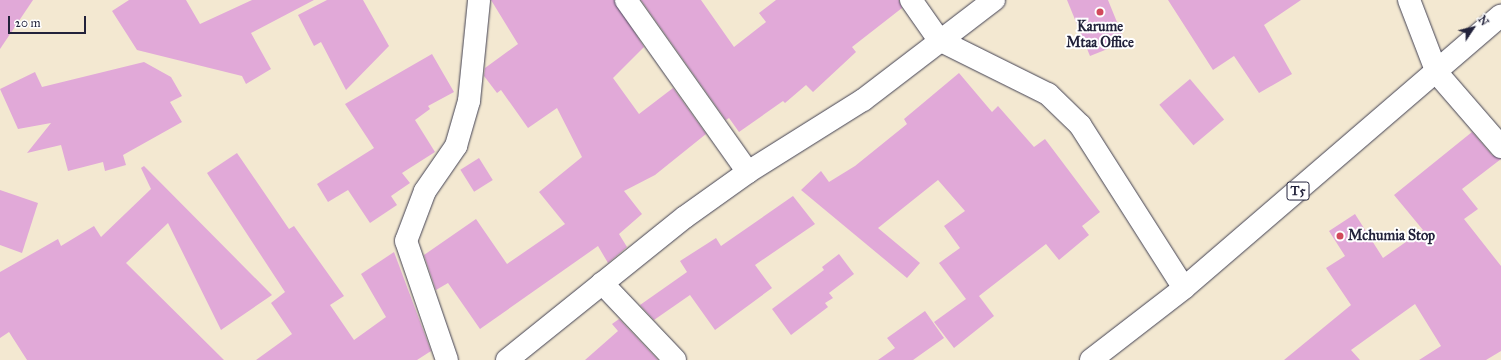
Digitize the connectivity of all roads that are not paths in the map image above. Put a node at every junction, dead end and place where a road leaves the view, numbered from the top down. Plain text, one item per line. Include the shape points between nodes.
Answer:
1 (479, 0) edge
2 (626, 0) edge
3 (911, 0) edge
4 (994, 0) edge
5 (1409, 0) edge
6 (1501, 15) edge
7 (939, 40) junction
8 (1437, 73) junction
9 (1501, 147) edge
10 (748, 172) junction
11 (602, 283) junction
12 (1184, 288) junction
13 (447, 360) edge
14 (507, 360) edge
15 (674, 360) edge
16 (1091, 360) edge

1 - 13 main road via 469,101 456,146 425,191 406,241
2 - 10 main road
3 - 7 main road
4 - 7 main road
5 - 8 main road
6 - 8 main road, T5
7 - 10 main road via 863,100
7 - 12 main road via 1048,94 1080,126
8 - 9 main road
8 - 12 main road, T5
10 - 11 main road
11 - 14 main road
11 - 15 main road
12 - 16 main road, T5

